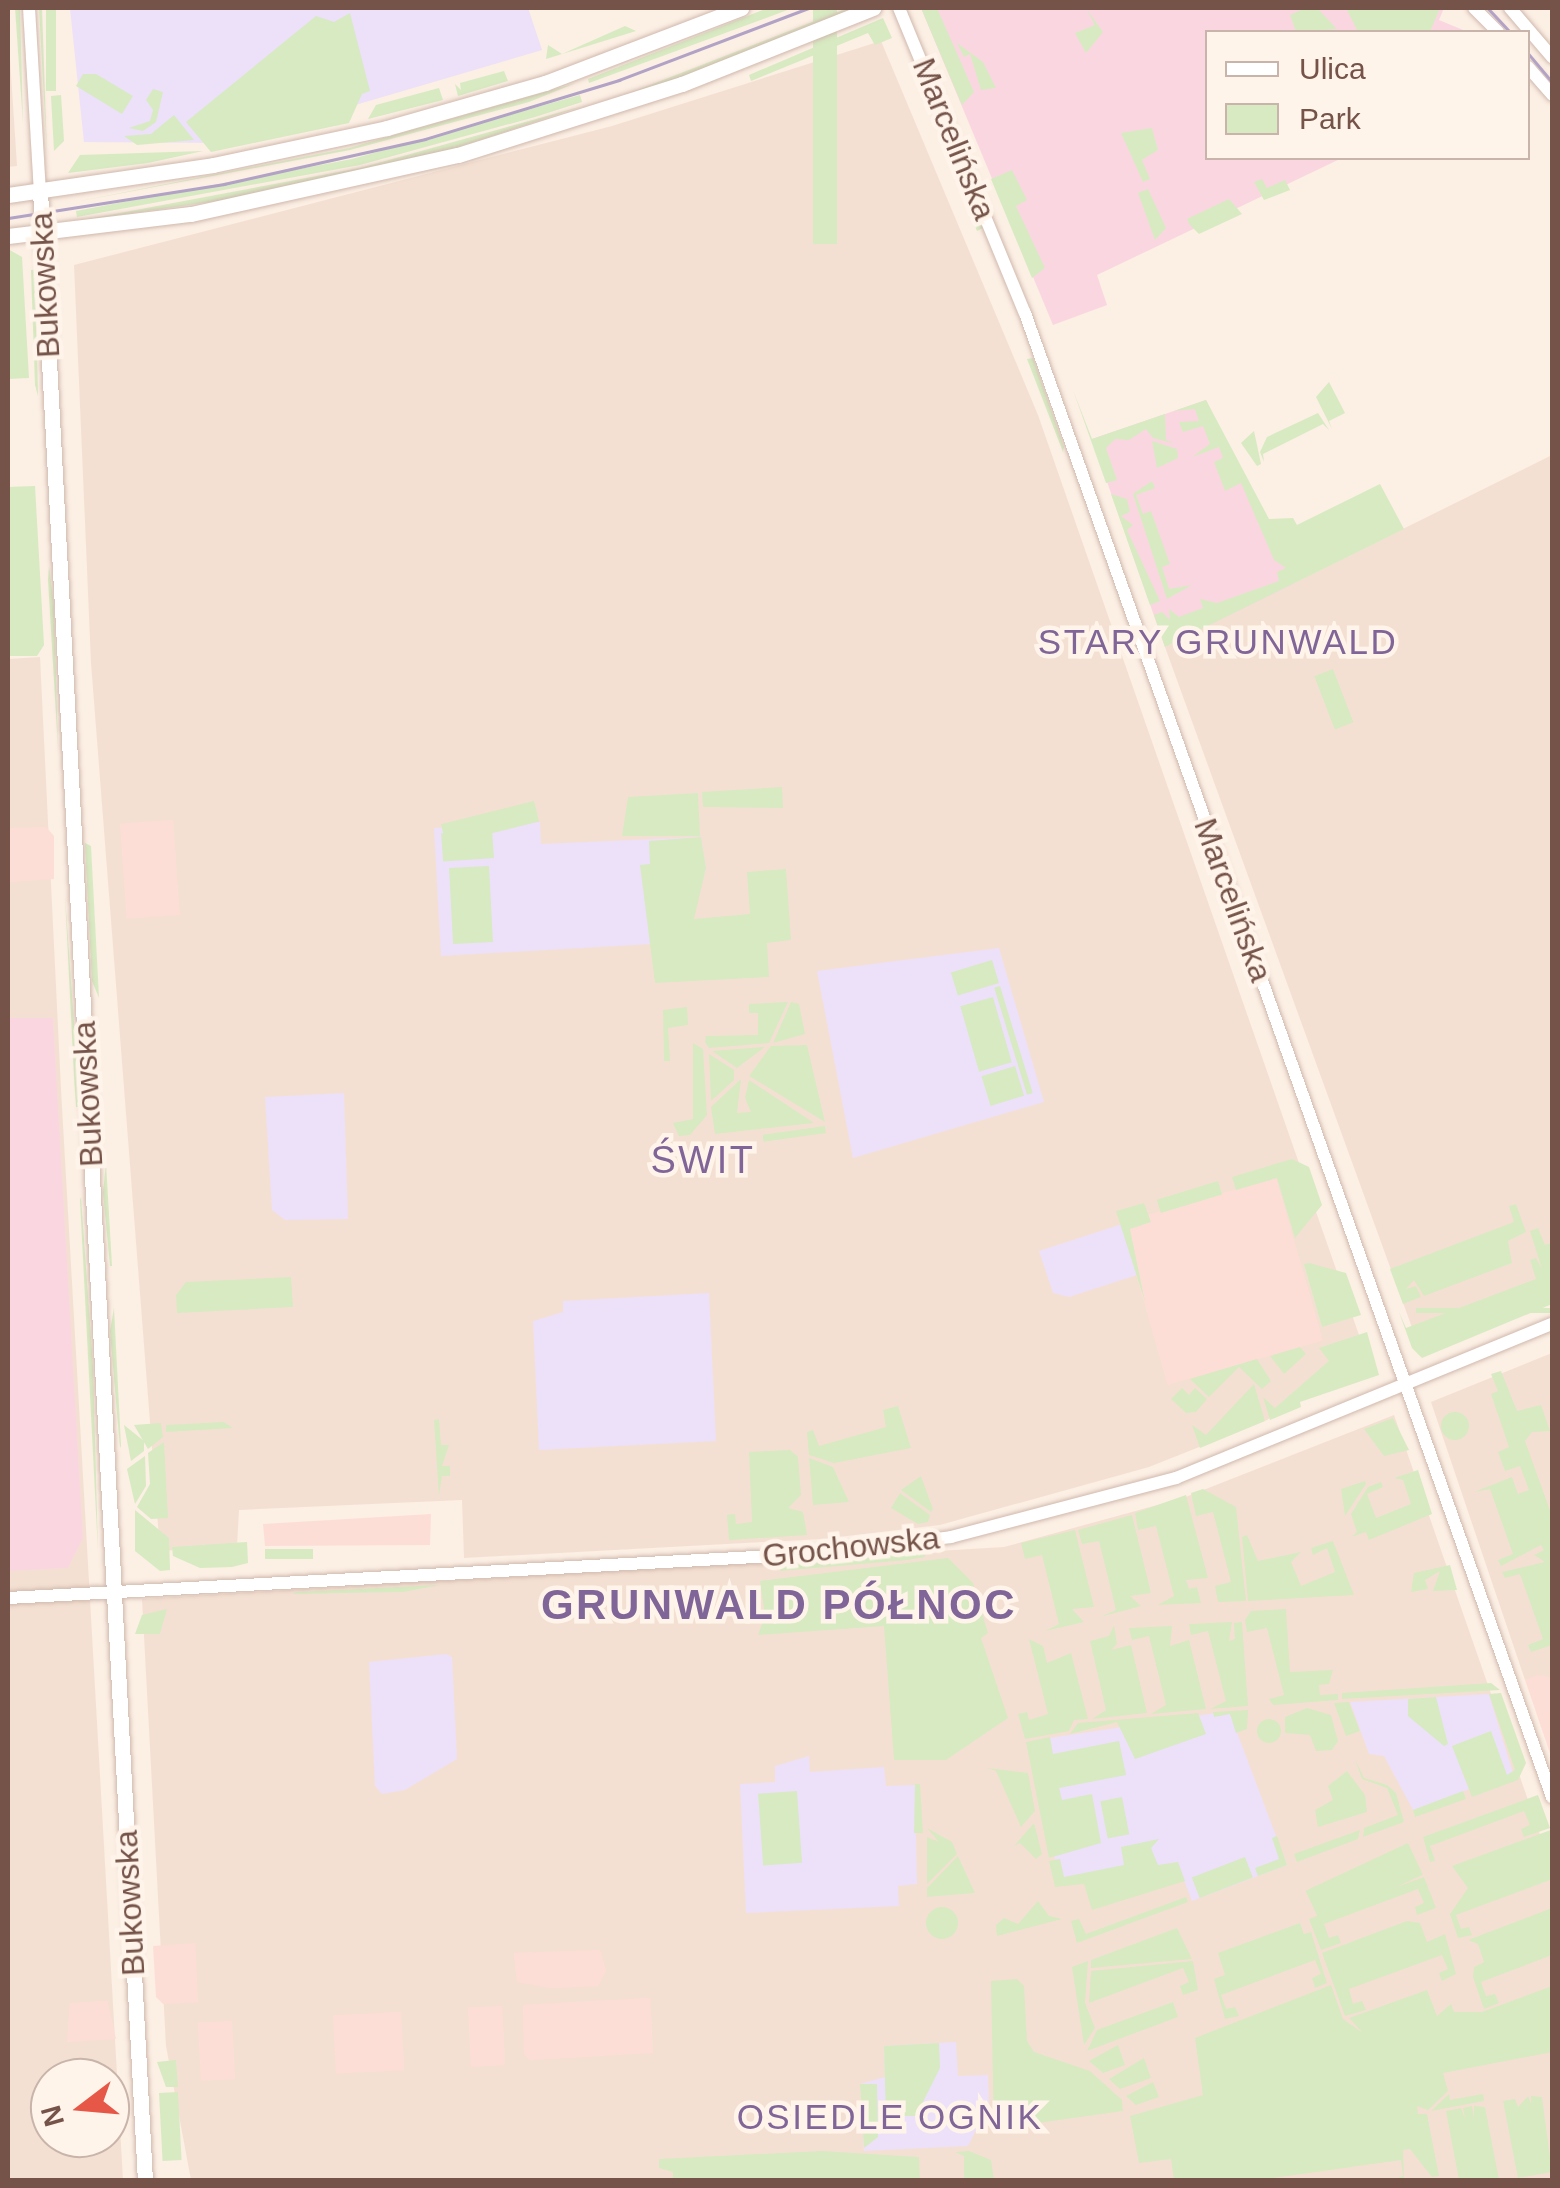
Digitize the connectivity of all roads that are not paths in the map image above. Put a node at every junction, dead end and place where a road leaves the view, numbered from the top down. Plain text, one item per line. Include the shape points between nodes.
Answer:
1 (29, 8) edge
2 (740, 8) edge
3 (873, 8) edge
4 (900, 8) edge
5 (1474, 8) edge
6 (1510, 8) edge
7 (1496, 30) edge
8 (1529, 30) edge
9 (1530, 31) edge
10 (1552, 57) edge
11 (1530, 69) edge
12 (1552, 96) edge
13 (40, 192) junction
14 (8, 195) edge
15 (42, 233) junction
16 (8, 236) edge
17 (1552, 1324) edge
18 (1405, 1384) junction
19 (113, 1591) junction
20 (8, 1598) edge
21 (1552, 1797) edge
22 (145, 2180) edge

1 - 13 street, Bukowska
2 - 13 main road via 545,83 387,128
3 - 15 main road via 667,90 458,155 254,203
4 - 18 street, Marcelińska via 1025,313
5 - 7 street
6 - 8 street
9 - 10 street
11 - 12 street
13 - 14 main road
13 - 15 main road, Bukowska
15 - 16 main road
15 - 19 main road, Bukowska
17 - 18 street, Grochowska
18 - 19 street, Grochowska via 1143,1489 932,1540 811,1554
18 - 21 street, Marcelińska
19 - 20 street, Grochowska
19 - 22 main road, Bukowska

